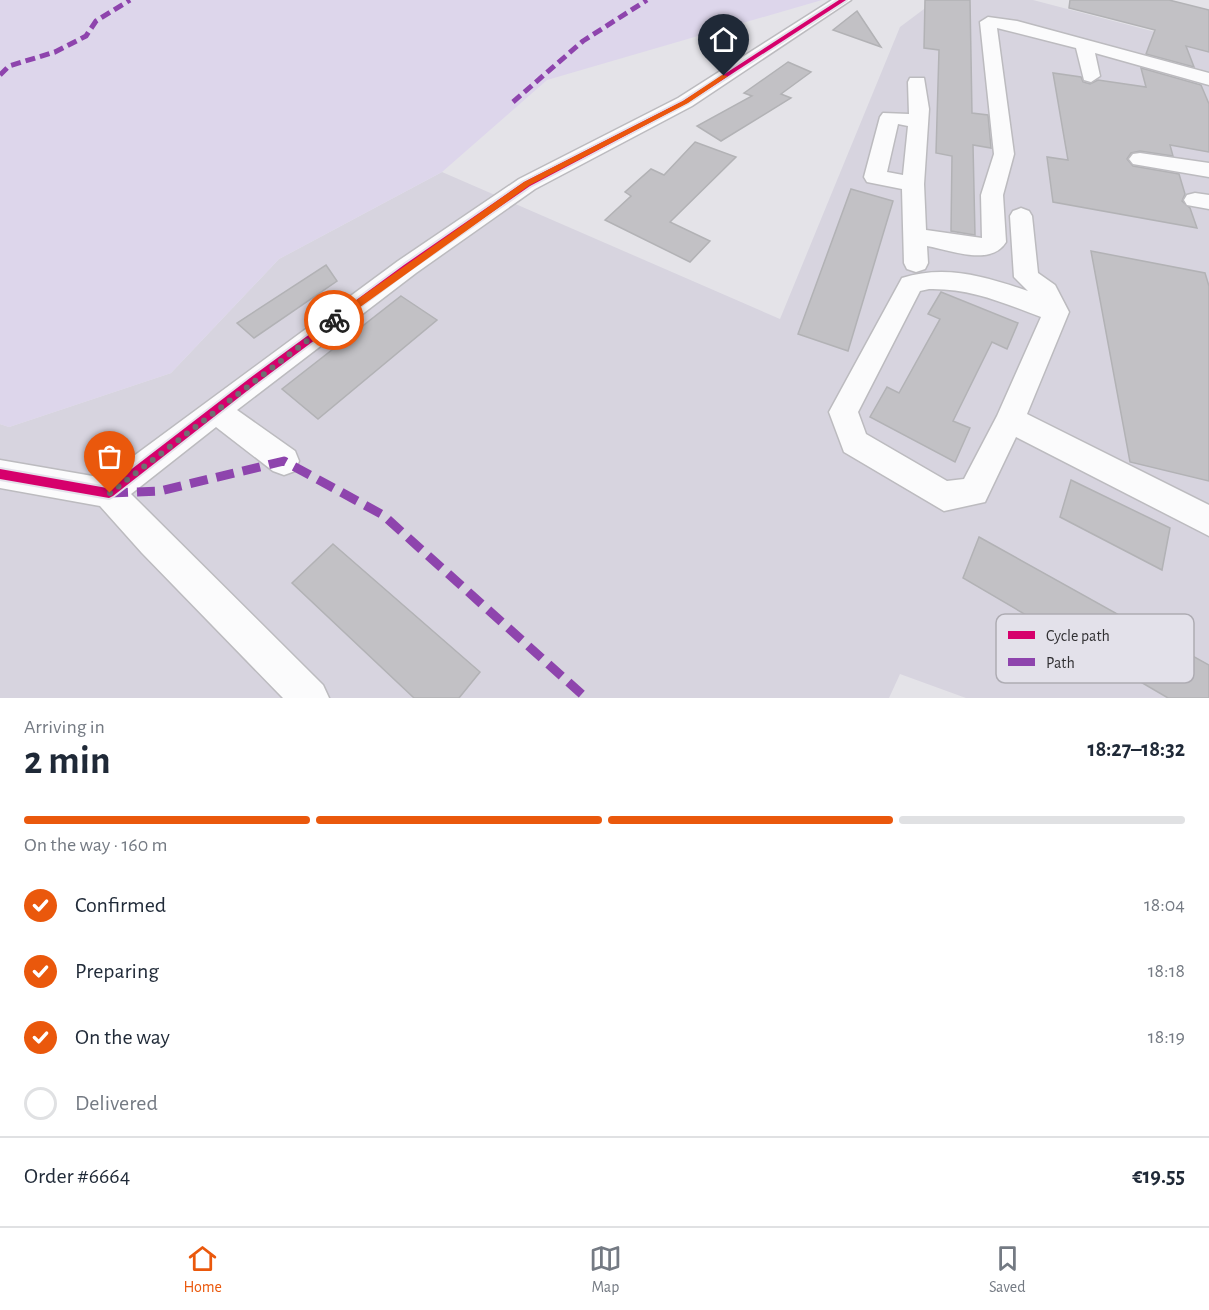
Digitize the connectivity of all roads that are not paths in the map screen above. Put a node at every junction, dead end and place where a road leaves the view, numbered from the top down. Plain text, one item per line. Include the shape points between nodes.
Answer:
1 (843, 0) edge
2 (1084, 45) junction
3 (1207, 71) edge
4 (1091, 76) dead end
5 (917, 82) dead end
6 (916, 121) junction
7 (1140, 159) dead end
8 (1209, 170) edge
9 (913, 184) junction
10 (1022, 216) dead end
11 (915, 236) junction
12 (916, 263) dead end
13 (1056, 312) junction
14 (216, 410) junction
15 (1010, 420) junction
16 (284, 461) dead end
17 (0, 474) edge
18 (110, 493) junction
19 (1209, 521) edge
20 (310, 698) edge

1 - 14 street via 685,102 527,184 406,267
2 - 3 street
2 - 4 street
2 - 11 street via 988,22 1004,154 992,195 994,242 981,248
5 - 6 street
6 - 9 street
6 - 9 street via 890,117 874,177
7 - 8 street
9 - 11 street
10 - 13 street via 1026,278 1046,292
11 - 12 street
13 - 15 street
13 - 15 street via 963,280 928,279 911,284 843,412 855,443 944,496 974,492
14 - 16 street
14 - 18 street
15 - 19 street
17 - 18 street
18 - 20 street

